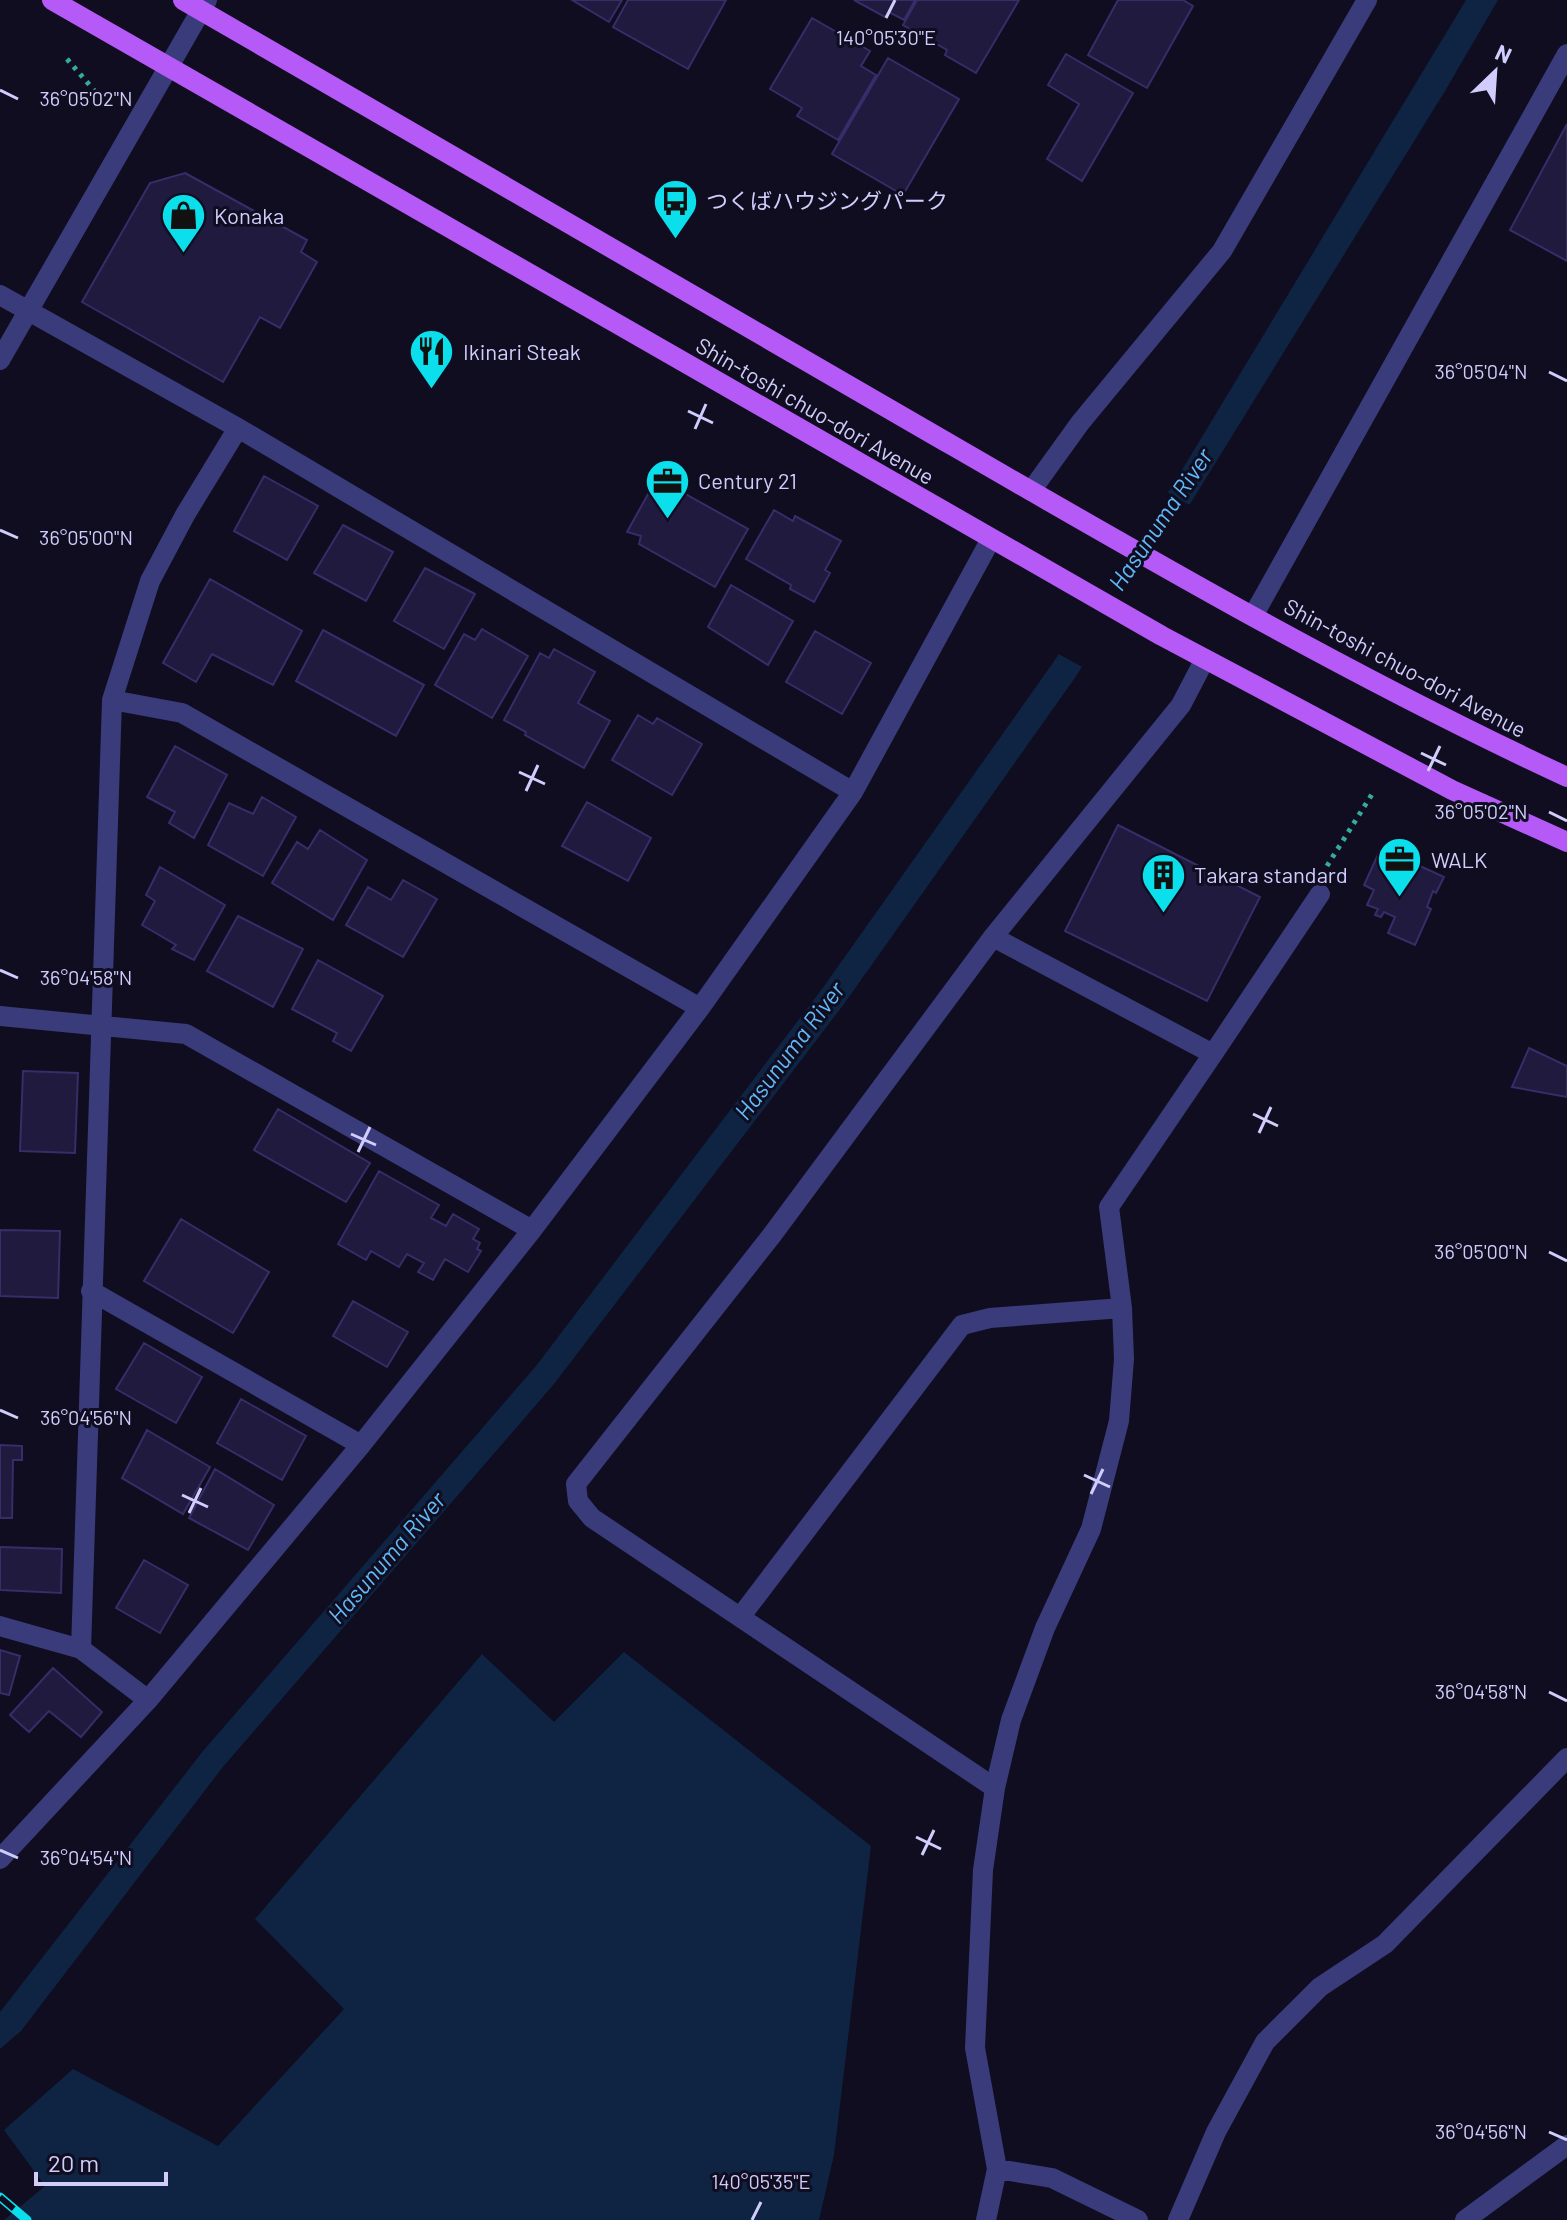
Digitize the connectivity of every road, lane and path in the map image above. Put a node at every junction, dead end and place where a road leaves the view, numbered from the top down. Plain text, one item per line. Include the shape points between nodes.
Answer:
1 (52, 0) edge
2 (1367, 0) edge
3 (197, 3) edge
4 (1567, 54) edge
5 (67, 59) dead end
6 (169, 67) junction
7 (105, 103) dead end
8 (0, 295) edge
9 (29, 313) junction
10 (0, 360) edge
11 (238, 428) junction
12 (1031, 491) junction
13 (991, 539) junction
14 (1253, 616) junction
15 (1205, 659) junction
16 (112, 700) junction
17 (1567, 777) edge
18 (1374, 791) dead end
19 (853, 792) junction
20 (1567, 842) edge
21 (1320, 894) joint
22 (993, 937) junction
23 (700, 1008) junction
24 (0, 1016) edge
25 (100, 1026) junction
26 (1213, 1054) junction
27 (532, 1230) junction
28 (91, 1291) junction
29 (1122, 1308) junction
30 (361, 1445) junction
31 (741, 1616) junction
32 (0, 1626) edge
33 (81, 1649) junction
34 (148, 1700) junction
35 (1567, 1758) edge
36 (995, 1788) junction
37 (0, 1859) edge
38 (1567, 2145) edge
39 (997, 2169) junction
40 (986, 2220) edge
41 (1138, 2220) edge
42 (1178, 2220) edge
43 (1465, 2220) edge

1 - 6 main road, Shin-toshi chuo-dori Avenue
2 - 12 street via 1222,251 1080,423
3 - 6 street
3 - 12 main road, Shin-toshi chuo-dori Avenue
4 - 14 street
5 - 7 path
6 - 9 street
6 - 13 main road, Shin-toshi chuo-dori Avenue
8 - 9 street
9 - 10 street
9 - 11 street
11 - 16 street via 150,581
11 - 19 street
12 - 14 main road, Shin-toshi chuo-dori Avenue
13 - 15 main road, Shin-toshi chuo-dori Avenue
13 - 19 street
14 - 17 main road, Shin-toshi chuo-dori Avenue
15 - 20 main road, Shin-toshi chuo-dori Avenue via 1452,790
15 - 22 street via 1181,705
16 - 23 street via 182,713
16 - 25 street
18 - 21 path via 1326,868
19 - 23 street
21 - 26 street
22 - 26 street
22 - 31 street via 772,1235 576,1484 578,1501 592,1518
23 - 27 street
24 - 25 street
25 - 27 street via 186,1034
25 - 28 street
26 - 29 street via 1109,1207
27 - 30 street
28 - 30 street
28 - 33 street
29 - 31 street via 990,1318 962,1325
29 - 36 street via 1119,1421 1091,1529 1045,1628 1016,1707
30 - 34 street
31 - 36 street
32 - 33 street
33 - 34 street
34 - 37 street
35 - 42 street via 1385,1944 1320,1987 1265,2042 1216,2132
36 - 39 street via 983,1870 975,2048
38 - 43 street
39 - 40 street
39 - 41 street via 1052,2178

